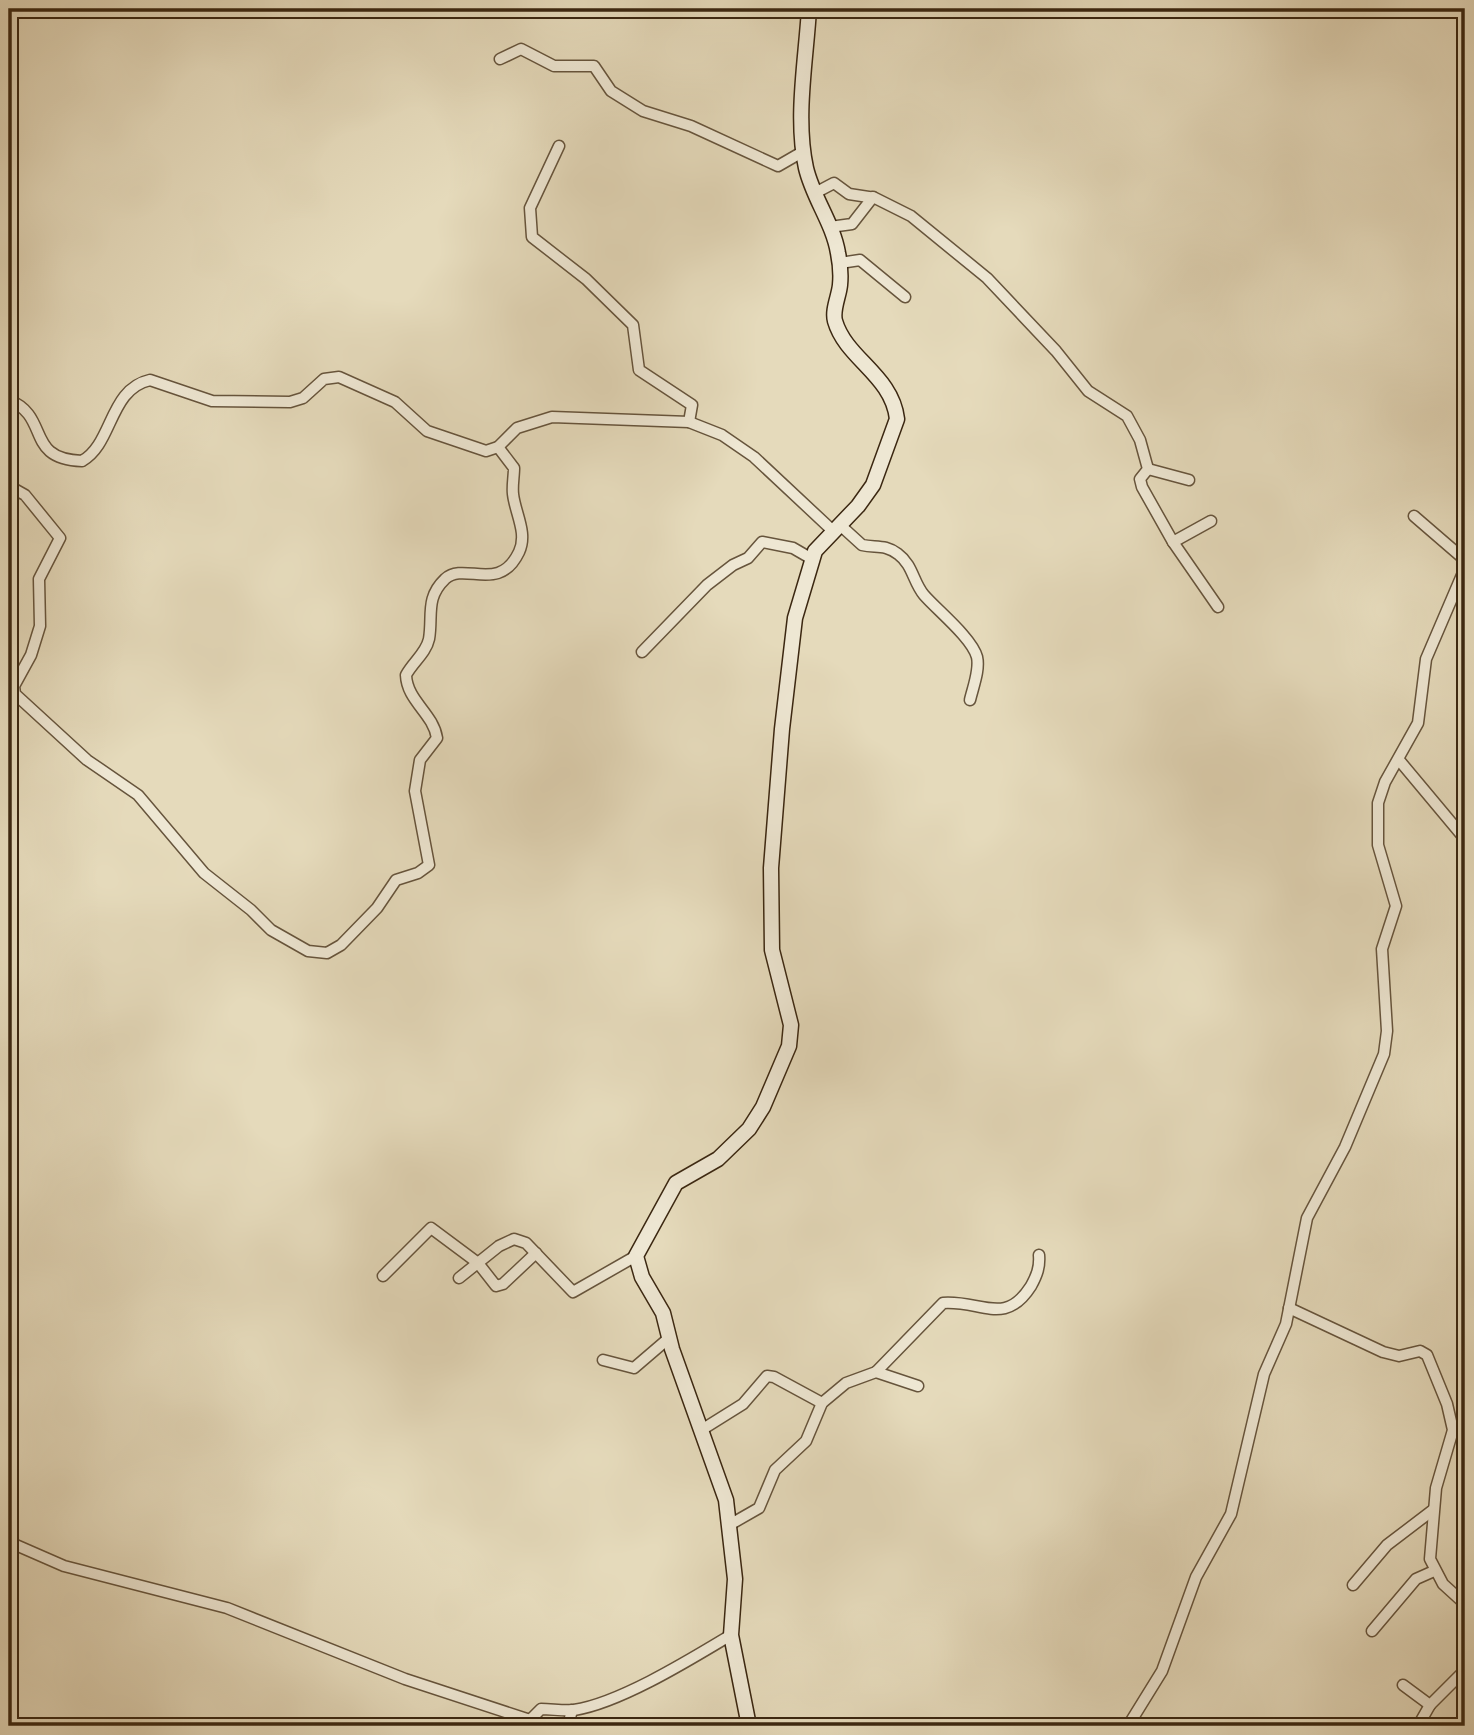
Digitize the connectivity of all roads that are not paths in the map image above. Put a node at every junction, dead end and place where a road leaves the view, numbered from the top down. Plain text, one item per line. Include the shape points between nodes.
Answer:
1 (809, 9) edge
2 (500, 59) dead end
3 (559, 146) dead end
4 (804, 151) junction
5 (815, 194) junction
6 (873, 197) junction
7 (830, 227) junction
8 (840, 263) junction
9 (905, 297) dead end
10 (9, 400) edge
11 (689, 422) junction
12 (498, 447) junction
13 (1148, 469) junction
14 (1189, 480) dead end
15 (9, 486) edge
16 (1413, 516) dead end
17 (1211, 521) dead end
18 (836, 527) junction
19 (1173, 542) junction
20 (812, 559) junction
21 (1465, 560) edge
22 (1465, 568) edge
23 (1218, 607) dead end
24 (642, 652) dead end
25 (970, 700) dead end
26 (1399, 760) junction
27 (1465, 839) edge
28 (536, 1254) junction
29 (636, 1255) junction
30 (1039, 1255) dead end
31 (478, 1263) junction
32 (383, 1276) dead end
33 (459, 1278) dead end
34 (1289, 1308) junction
35 (669, 1338) junction
36 (603, 1360) dead end
37 (876, 1372) junction
38 (918, 1386) dead end
39 (822, 1404) junction
40 (703, 1429) junction
41 (1433, 1510) junction
42 (731, 1524) junction
43 (9, 1542) edge
44 (1434, 1571) junction
45 (1353, 1585) dead end
46 (1465, 1604) edge
47 (1372, 1631) dead end
48 (731, 1634) junction
49 (1465, 1670) edge
50 (1403, 1685) dead end
51 (1430, 1705) junction
52 (572, 1710) junction
53 (568, 1726) edge
54 (749, 1726) edge
55 (1128, 1726) edge
56 (1418, 1726) edge

1 - 4 street
2 - 4 street via 517,49 554,66 594,66 611,91 643,111 691,126 778,166
3 - 11 street via 530,208 532,237 634,325 639,370 692,405
4 - 5 street
5 - 6 street via 834,183 849,194
5 - 7 street
6 - 7 street via 852,224
6 - 13 street via 911,216 1009,299 1088,391 1127,416
7 - 8 street
8 - 9 street via 860,260
8 - 18 street via 835,321 885,386 897,419 873,485
10 - 12 street via 26,409 46,449 69,461 90,457 132,388 150,380 212,401 290,402 303,398 324,379 339,377 396,402 417,424 439,437 486,451
11 - 12 street via 552,417 517,428
11 - 18 street via 722,435 754,457
12 - 15 street via 514,468 521,548 514,561 496,573 457,573 443,581 431,604 426,647 406,675 412,697 434,726 437,738 420,760 415,792 429,865 396,880 377,908 327,953 308,951 271,930 191,859 138,795 88,760 15,694 14,686 40,626 39,579 60,538 25,495
13 - 14 street
13 - 19 street via 1141,482
16 - 21 street
17 - 19 street
18 - 20 street
18 - 25 street via 862,545 882,545 901,556 915,574 922,593 976,653
19 - 23 street
20 - 24 street via 793,548 762,542 748,558 707,585
20 - 29 street via 792,639 772,849 772,950 791,1041 749,1129 718,1159 676,1183
22 - 26 street via 1426,659 1418,723
26 - 27 street
26 - 34 street via 1381,794 1377,824 1378,845 1396,906 1382,949 1384,1055 1308,1215
28 - 29 street via 573,1292
28 - 31 street via 514,1239
28 - 31 street via 499,1286
29 - 35 street
30 - 37 street via 1034,1280 1016,1304 1003,1310 943,1303
31 - 32 street via 431,1228
31 - 33 street
34 - 41 street via 1383,1352 1426,1354 1452,1425
34 - 55 street via 1264,1374 1231,1514 1196,1577 1162,1671
35 - 36 street via 634,1368
35 - 40 street
37 - 38 street
37 - 39 street via 846,1383
39 - 40 street via 767,1376 743,1404
39 - 42 street via 806,1441 771,1477 759,1508
40 - 42 street
41 - 44 street via 1430,1547
41 - 45 street via 1387,1545
42 - 48 street via 735,1579
43 - 52 street via 74,1569 227,1608 405,1679 530,1720 541,1709
44 - 46 street
44 - 47 street via 1416,1580
48 - 52 street via 659,1676
48 - 54 street
49 - 51 street
50 - 51 street
51 - 56 street
52 - 53 street

